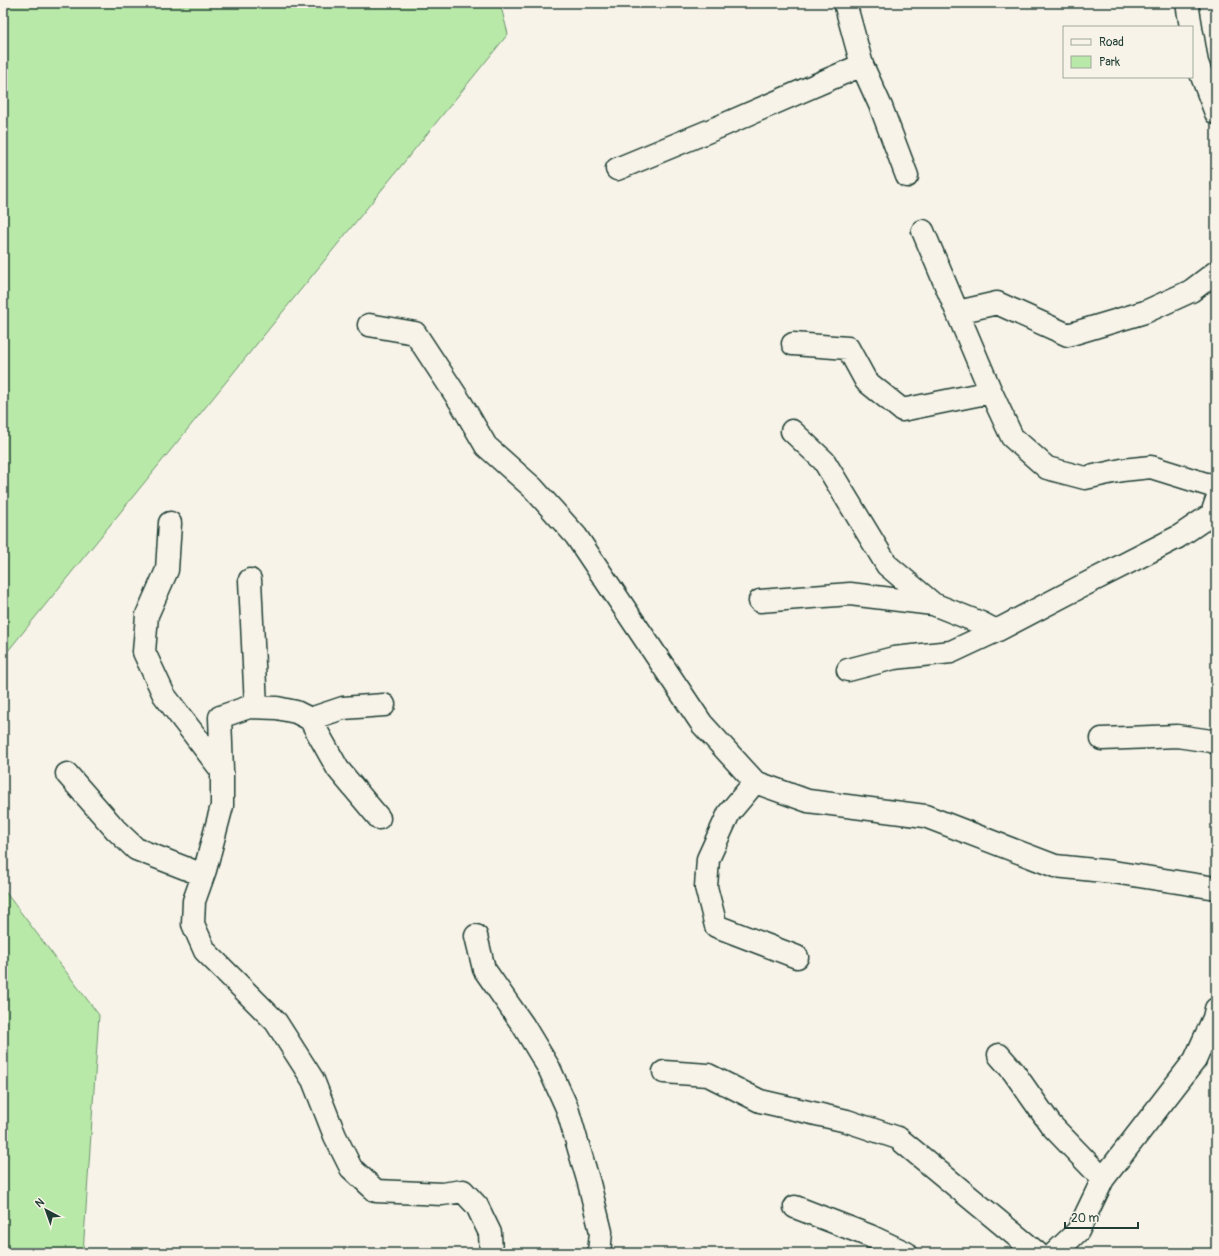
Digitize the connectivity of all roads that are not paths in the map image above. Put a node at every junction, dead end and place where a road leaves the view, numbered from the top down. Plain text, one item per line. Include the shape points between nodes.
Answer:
1 (845, 3) edge
2 (1187, 3) edge
3 (1191, 26) edge
4 (1193, 39) edge
5 (862, 65) junction
6 (1216, 113) edge
7 (617, 169) dead end
8 (906, 176) dead end
9 (922, 231) dead end
10 (1216, 272) edge
11 (958, 312) junction
12 (368, 325) dead end
13 (793, 344) dead end
14 (991, 392) junction
15 (792, 431) dead end
16 (1216, 483) edge
17 (1216, 502) edge
18 (170, 523) dead end
19 (250, 580) dead end
20 (760, 601) dead end
21 (933, 604) junction
22 (996, 631) junction
23 (848, 670) dead end
24 (384, 705) dead end
25 (256, 707) junction
26 (310, 719) junction
27 (1102, 739) dead end
28 (1216, 743) edge
29 (222, 771) junction
30 (67, 774) dead end
31 (755, 782) junction
32 (379, 818) dead end
33 (203, 875) junction
34 (1216, 888) edge
35 (476, 936) dead end
36 (797, 957) dead end
37 (1216, 1010) edge
38 (999, 1055) dead end
39 (664, 1072) dead end
40 (1103, 1179) junction
41 (795, 1207) dead end
42 (491, 1253) edge
43 (599, 1253) edge
44 (906, 1253) edge
45 (1037, 1253) edge
46 (1055, 1253) edge

1 - 5 street
2 - 3 street
4 - 6 street via 1197,63
5 - 7 street
5 - 8 street via 881,107
9 - 11 street
10 - 11 street via 1191,291 1145,312 1068,335 997,303
11 - 14 street
12 - 31 street via 415,333 486,446 533,488 576,536 702,724
13 - 14 street via 848,348 866,381 902,410
14 - 16 street via 1012,437 1048,468 1085,478 1151,467 1209,485
15 - 21 street via 824,461 887,565
17 - 22 street via 1212,514 1178,537
18 - 29 street via 167,570 147,615 144,652 164,695
19 - 25 street
20 - 21 street via 850,594
21 - 22 street
22 - 23 street via 951,652 894,658
24 - 26 street via 343,708
25 - 26 street via 296,712
25 - 29 street via 220,717
26 - 32 street via 338,769
27 - 28 street via 1177,736
29 - 33 street via 222,806
30 - 33 street via 136,849
31 - 34 street via 808,801 924,816 1055,866
31 - 36 street via 729,813 708,859 706,887 716,926
33 - 42 street via 194,901 193,924 205,951 276,1022 314,1080 335,1136 351,1168 376,1191 442,1194 463,1192 477,1206 490,1233
35 - 43 street via 484,968 549,1068 567,1108 601,1232
37 - 40 street via 1195,1060
38 - 40 street via 1051,1125
39 - 45 street via 708,1075 760,1101 847,1121 898,1138
40 - 46 street via 1078,1231
41 - 44 street

